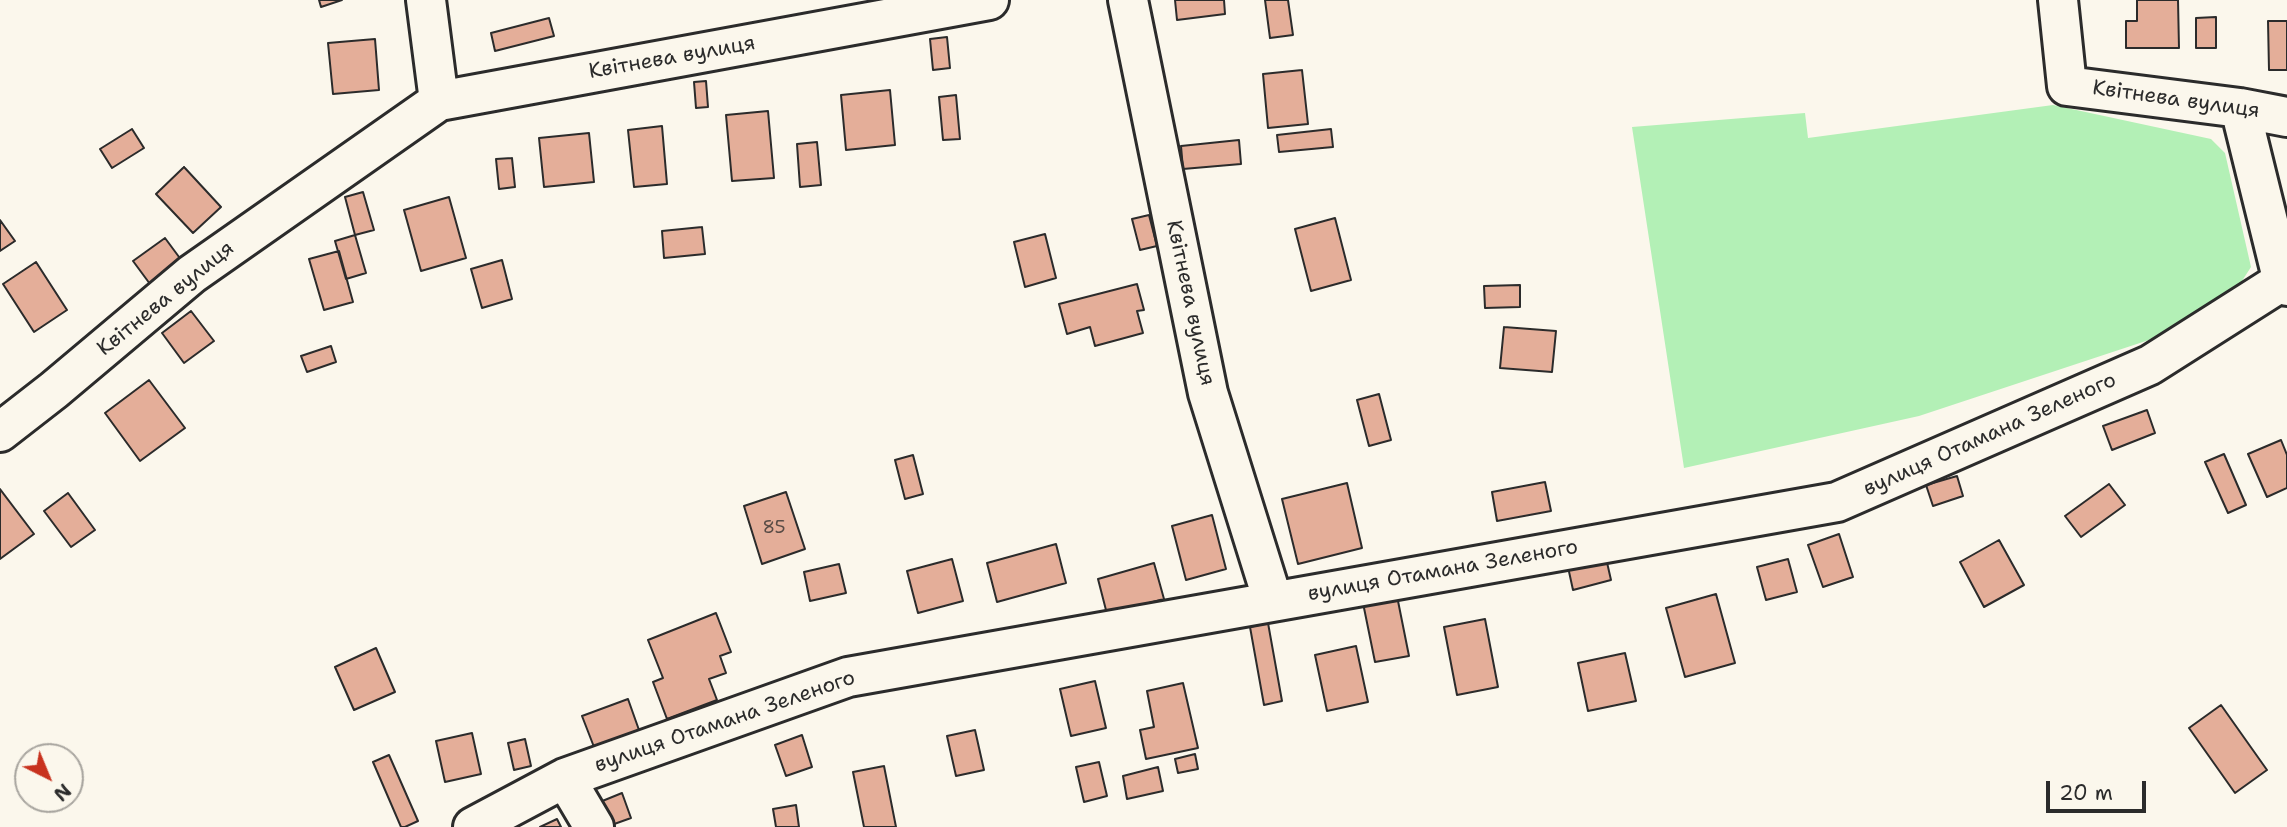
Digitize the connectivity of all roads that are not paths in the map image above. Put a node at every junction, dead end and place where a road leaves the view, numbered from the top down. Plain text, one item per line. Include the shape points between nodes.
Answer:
1 (426, 0) edge
2 (989, 0) edge
3 (1128, 0) edge
4 (2058, 0) edge
5 (439, 101) junction
6 (2240, 108) junction
7 (2287, 117) edge
8 (2286, 282) edge
9 (0, 432) edge
10 (1273, 601) junction
11 (565, 778) junction
12 (473, 827) edge
13 (594, 827) edge

1 - 5 street
2 - 5 street, Квітнева вулиця
3 - 10 street, Квітнева вулиця via 1208,393
4 - 6 street, Квітнева вулиця via 2067,86
5 - 9 street, Квітнева вулиця via 192,274
6 - 7 street, Квітнева вулиця
6 - 8 street
8 - 10 street, вулиця Отамана Зеленого via 2150,365 1837,502
10 - 11 street, вулиця Отамана Зеленого via 848,677
11 - 12 street, вулиця Отамана Зеленого
11 - 13 street, вулиця Отамана Зеленого

